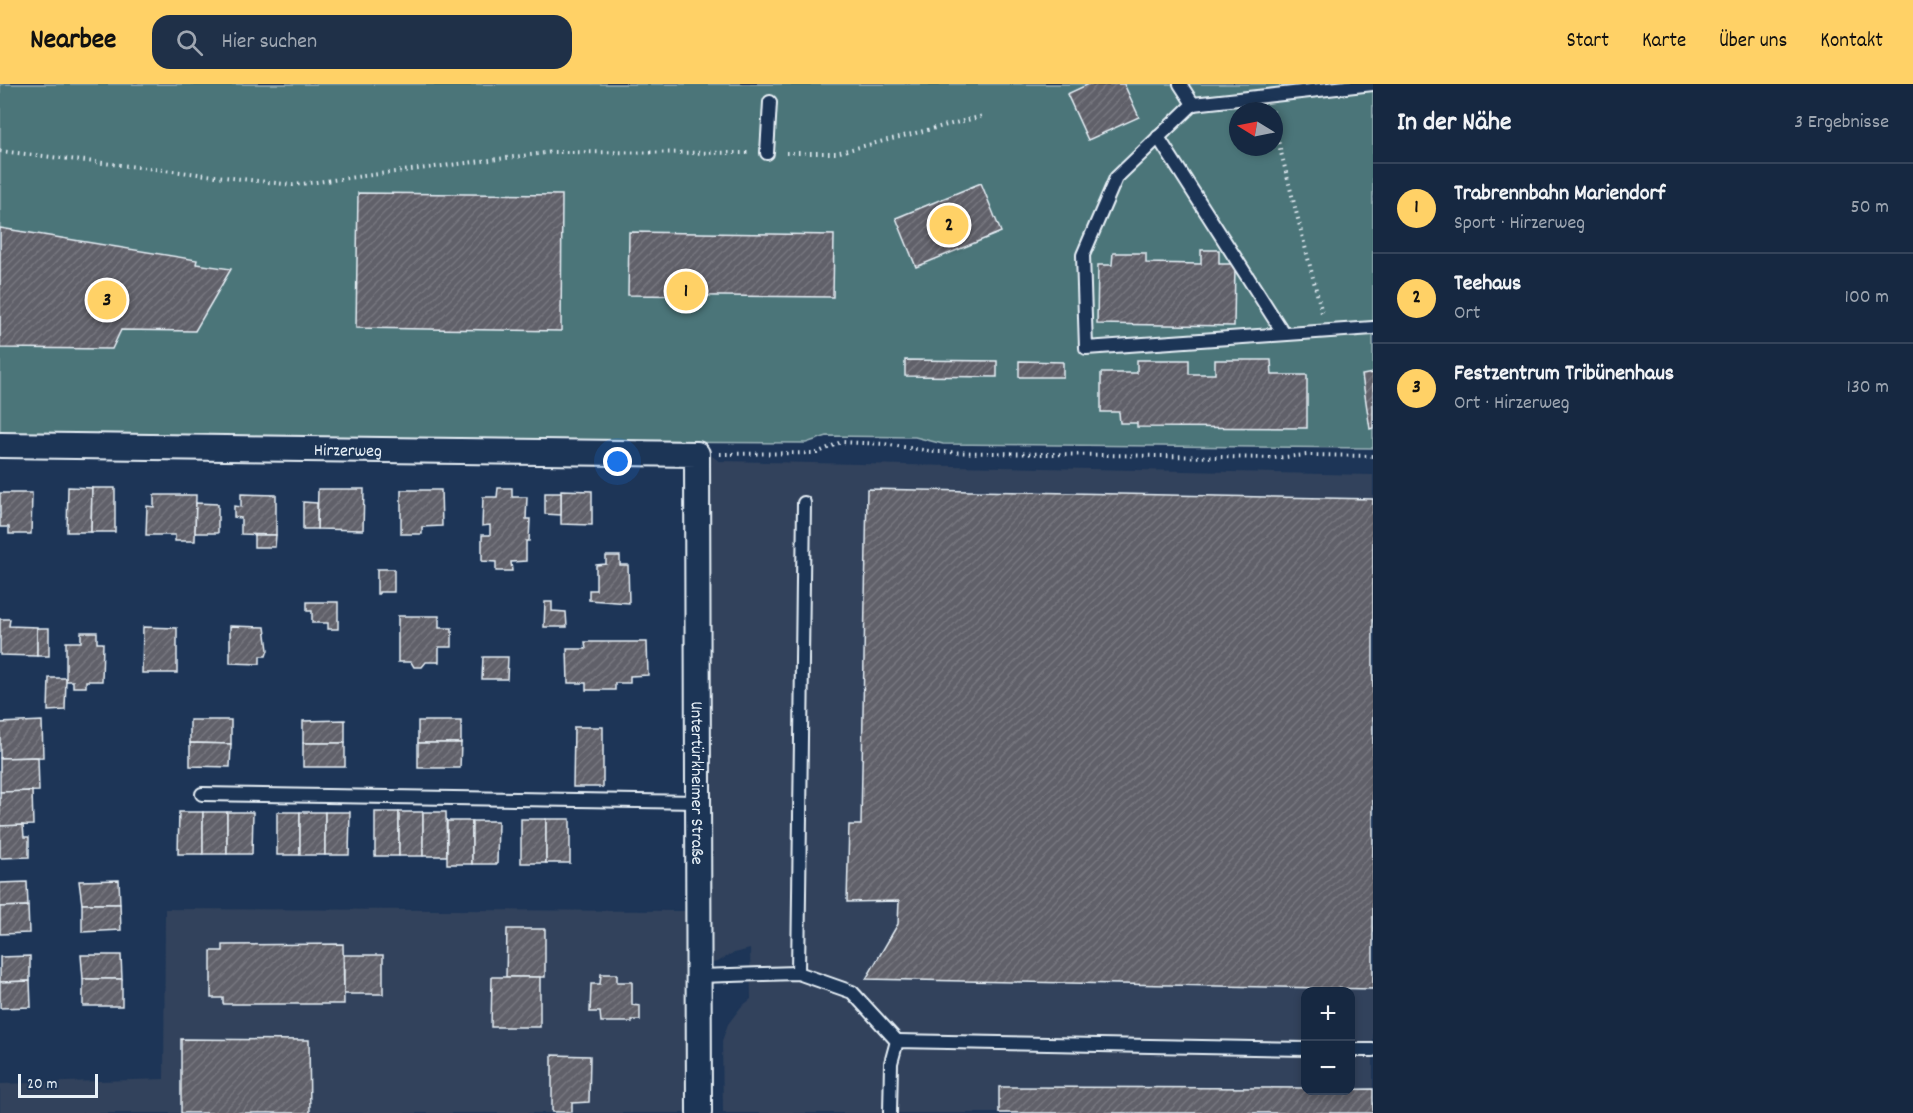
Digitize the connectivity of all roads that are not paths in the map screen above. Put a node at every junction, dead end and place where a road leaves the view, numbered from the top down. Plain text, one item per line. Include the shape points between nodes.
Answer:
1 (1180, 84) edge
2 (1373, 84) edge
3 (770, 102) dead end
4 (1193, 104) junction
5 (1158, 137) junction
6 (767, 153) road end
7 (1373, 328) edge
8 (1284, 334) junction
9 (0, 446) edge
10 (697, 453) joint
11 (804, 503) dead end
12 (202, 794) dead end
13 (698, 802) junction
14 (798, 974) junction
15 (699, 976) junction
16 (897, 1041) junction
17 (1301, 1049) edge
18 (1355, 1050) edge
19 (1373, 1050) edge
20 (699, 1113) edge
21 (890, 1113) edge

1 - 4 lane
2 - 4 lane
3 - 6 lane
4 - 5 lane
5 - 8 lane
5 - 8 lane via 1116,178 1083,255 1086,348
7 - 8 lane
9 - 10 street, Hirzerweg
10 - 13 street, Untertürkheimer Straße
11 - 14 lane
12 - 13 lane
13 - 15 street, Untertürkheimer Straße
14 - 15 lane
14 - 16 lane via 852,992
15 - 20 street, Untertürkheimer Straße
16 - 17 lane
16 - 21 lane via 891,1064
18 - 19 lane

